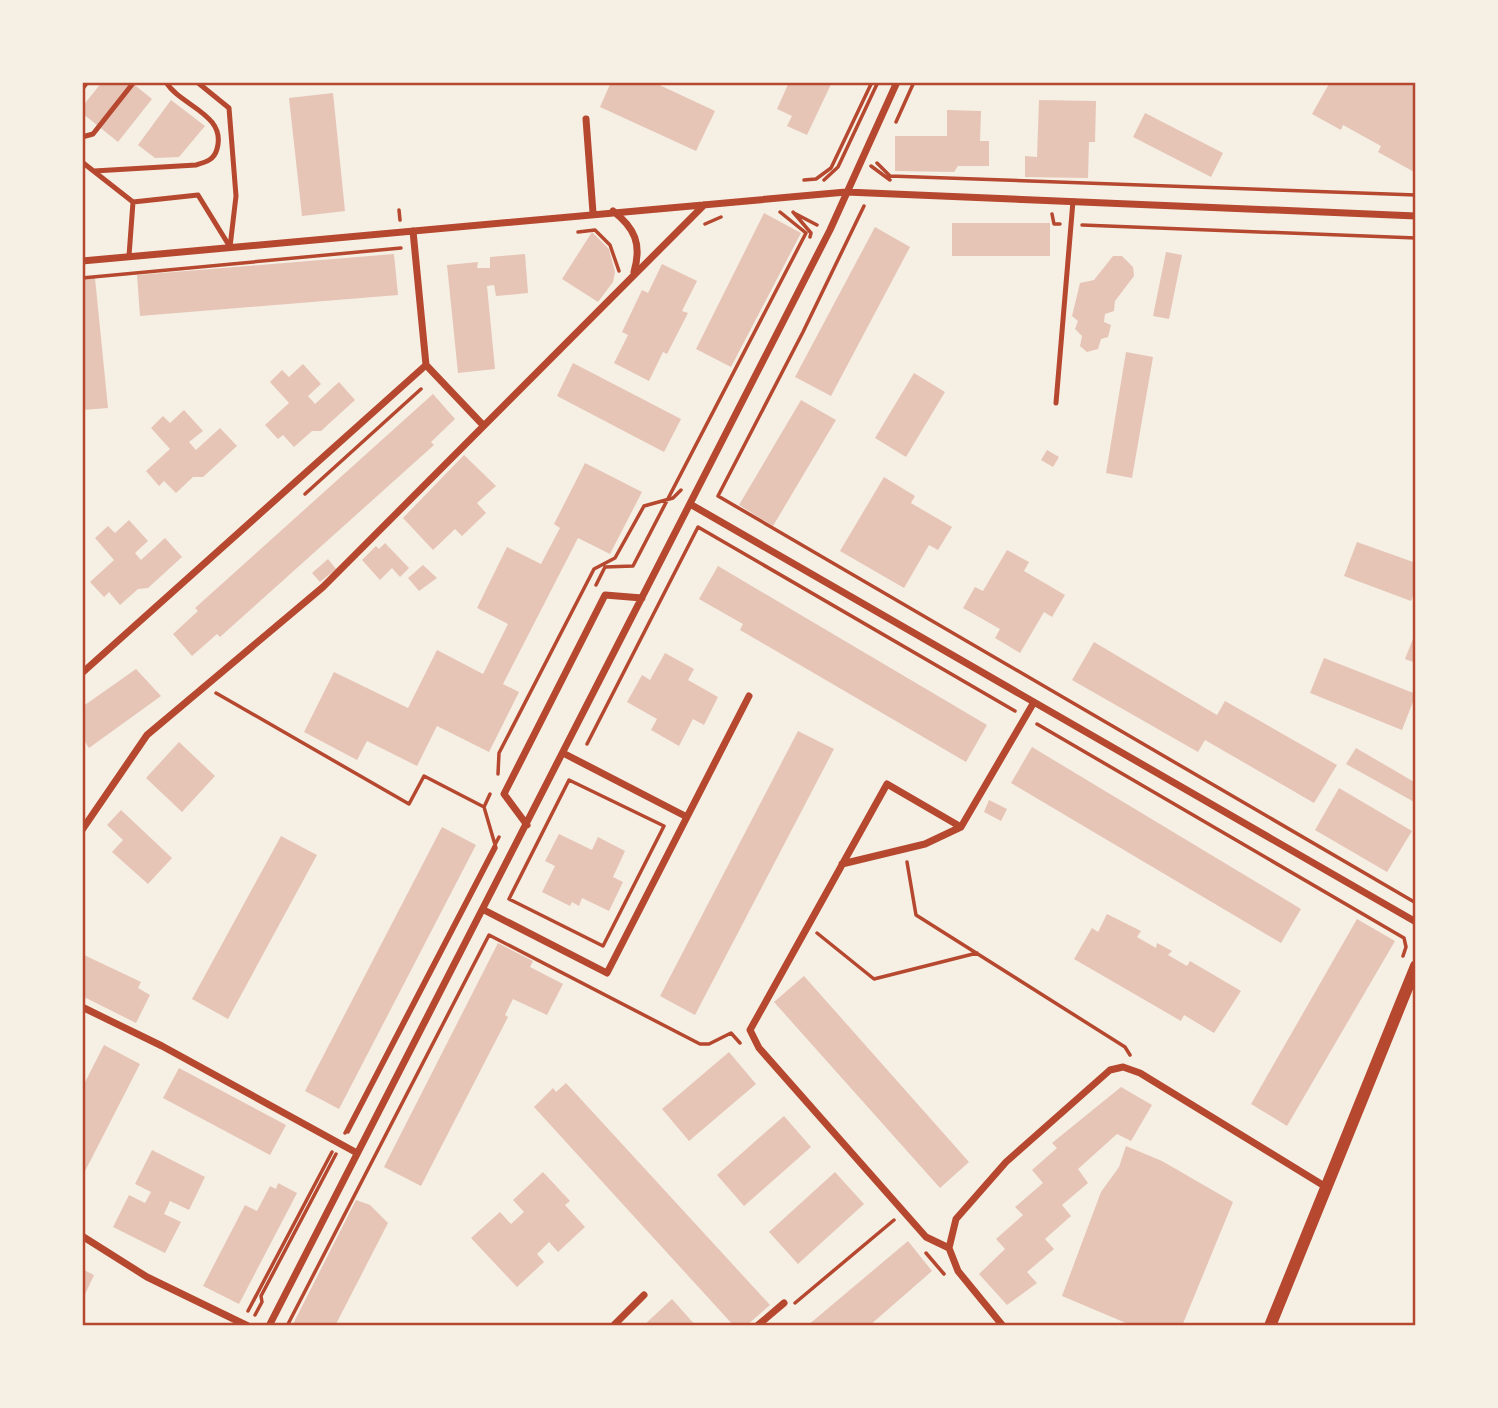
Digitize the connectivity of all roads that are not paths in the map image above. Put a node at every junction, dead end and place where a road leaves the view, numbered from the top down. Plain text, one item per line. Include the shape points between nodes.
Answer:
1 (134, 82) edge
2 (166, 82) edge
3 (197, 82) edge
4 (897, 82) edge
5 (586, 119) dead end
6 (82, 137) edge
7 (82, 162) edge
8 (94, 171) junction
9 (846, 192) junction
10 (1073, 201) junction
11 (134, 202) junction
12 (705, 204) junction
13 (613, 211) junction
14 (593, 213) junction
15 (1416, 216) edge
16 (413, 231) junction
17 (230, 247) junction
18 (129, 256) junction
19 (82, 261) edge
20 (634, 272) junction
21 (426, 365) junction
22 (1056, 403) dead end
23 (483, 425) junction
24 (690, 504) junction
25 (642, 598) junction
26 (82, 673) edge
27 (749, 696) dead end
28 (1034, 702) junction
29 (564, 753) junction
30 (687, 817) junction
31 (527, 825) junction
32 (961, 827) junction
33 (82, 830) edge
34 (842, 864) junction
35 (484, 909) junction
36 (1416, 922) edge
37 (1416, 966) edge
38 (82, 1006) edge
39 (357, 1153) junction
40 (1326, 1187) junction
41 (82, 1236) edge
42 (950, 1248) junction
43 (644, 1295) dead end
44 (786, 1306) road end
45 (248, 1326) edge
46 (269, 1326) edge
47 (613, 1326) edge
48 (757, 1326) edge
49 (1003, 1326) edge
50 (1270, 1326) edge

1 - 6 lane via 93,134
2 - 8 lane via 215,123 214,155 196,165
3 - 17 lane via 229,108 236,196
4 - 9 street
5 - 14 street
7 - 8 lane
8 - 11 lane
9 - 10 street
9 - 12 street
9 - 24 street
10 - 15 street
10 - 22 lane
11 - 17 lane via 198,195
11 - 18 lane
12 - 13 street
12 - 20 street
13 - 14 street
13 - 20 street via 637,238
14 - 16 street
16 - 17 street
16 - 21 street
17 - 18 street
18 - 19 street
20 - 23 street
21 - 23 street
21 - 26 street
23 - 33 street via 323,587 147,735
24 - 25 street
24 - 28 street
25 - 29 street
25 - 31 street via 605,595 503,794
27 - 30 street
28 - 32 street
28 - 36 street
29 - 30 street
29 - 31 street
30 - 35 street via 607,973
31 - 35 street
32 - 34 street via 941,839
32 - 34 street via 887,784
34 - 42 street via 750,1030 759,1048 926,1237
35 - 39 street
37 - 40 street
38 - 39 street
39 - 46 street
40 - 42 street via 1128,1068 1110,1070 1006,1162 956,1219
40 - 50 street
41 - 45 street via 147,1277
42 - 49 street via 958,1271
43 - 47 street
44 - 48 street

